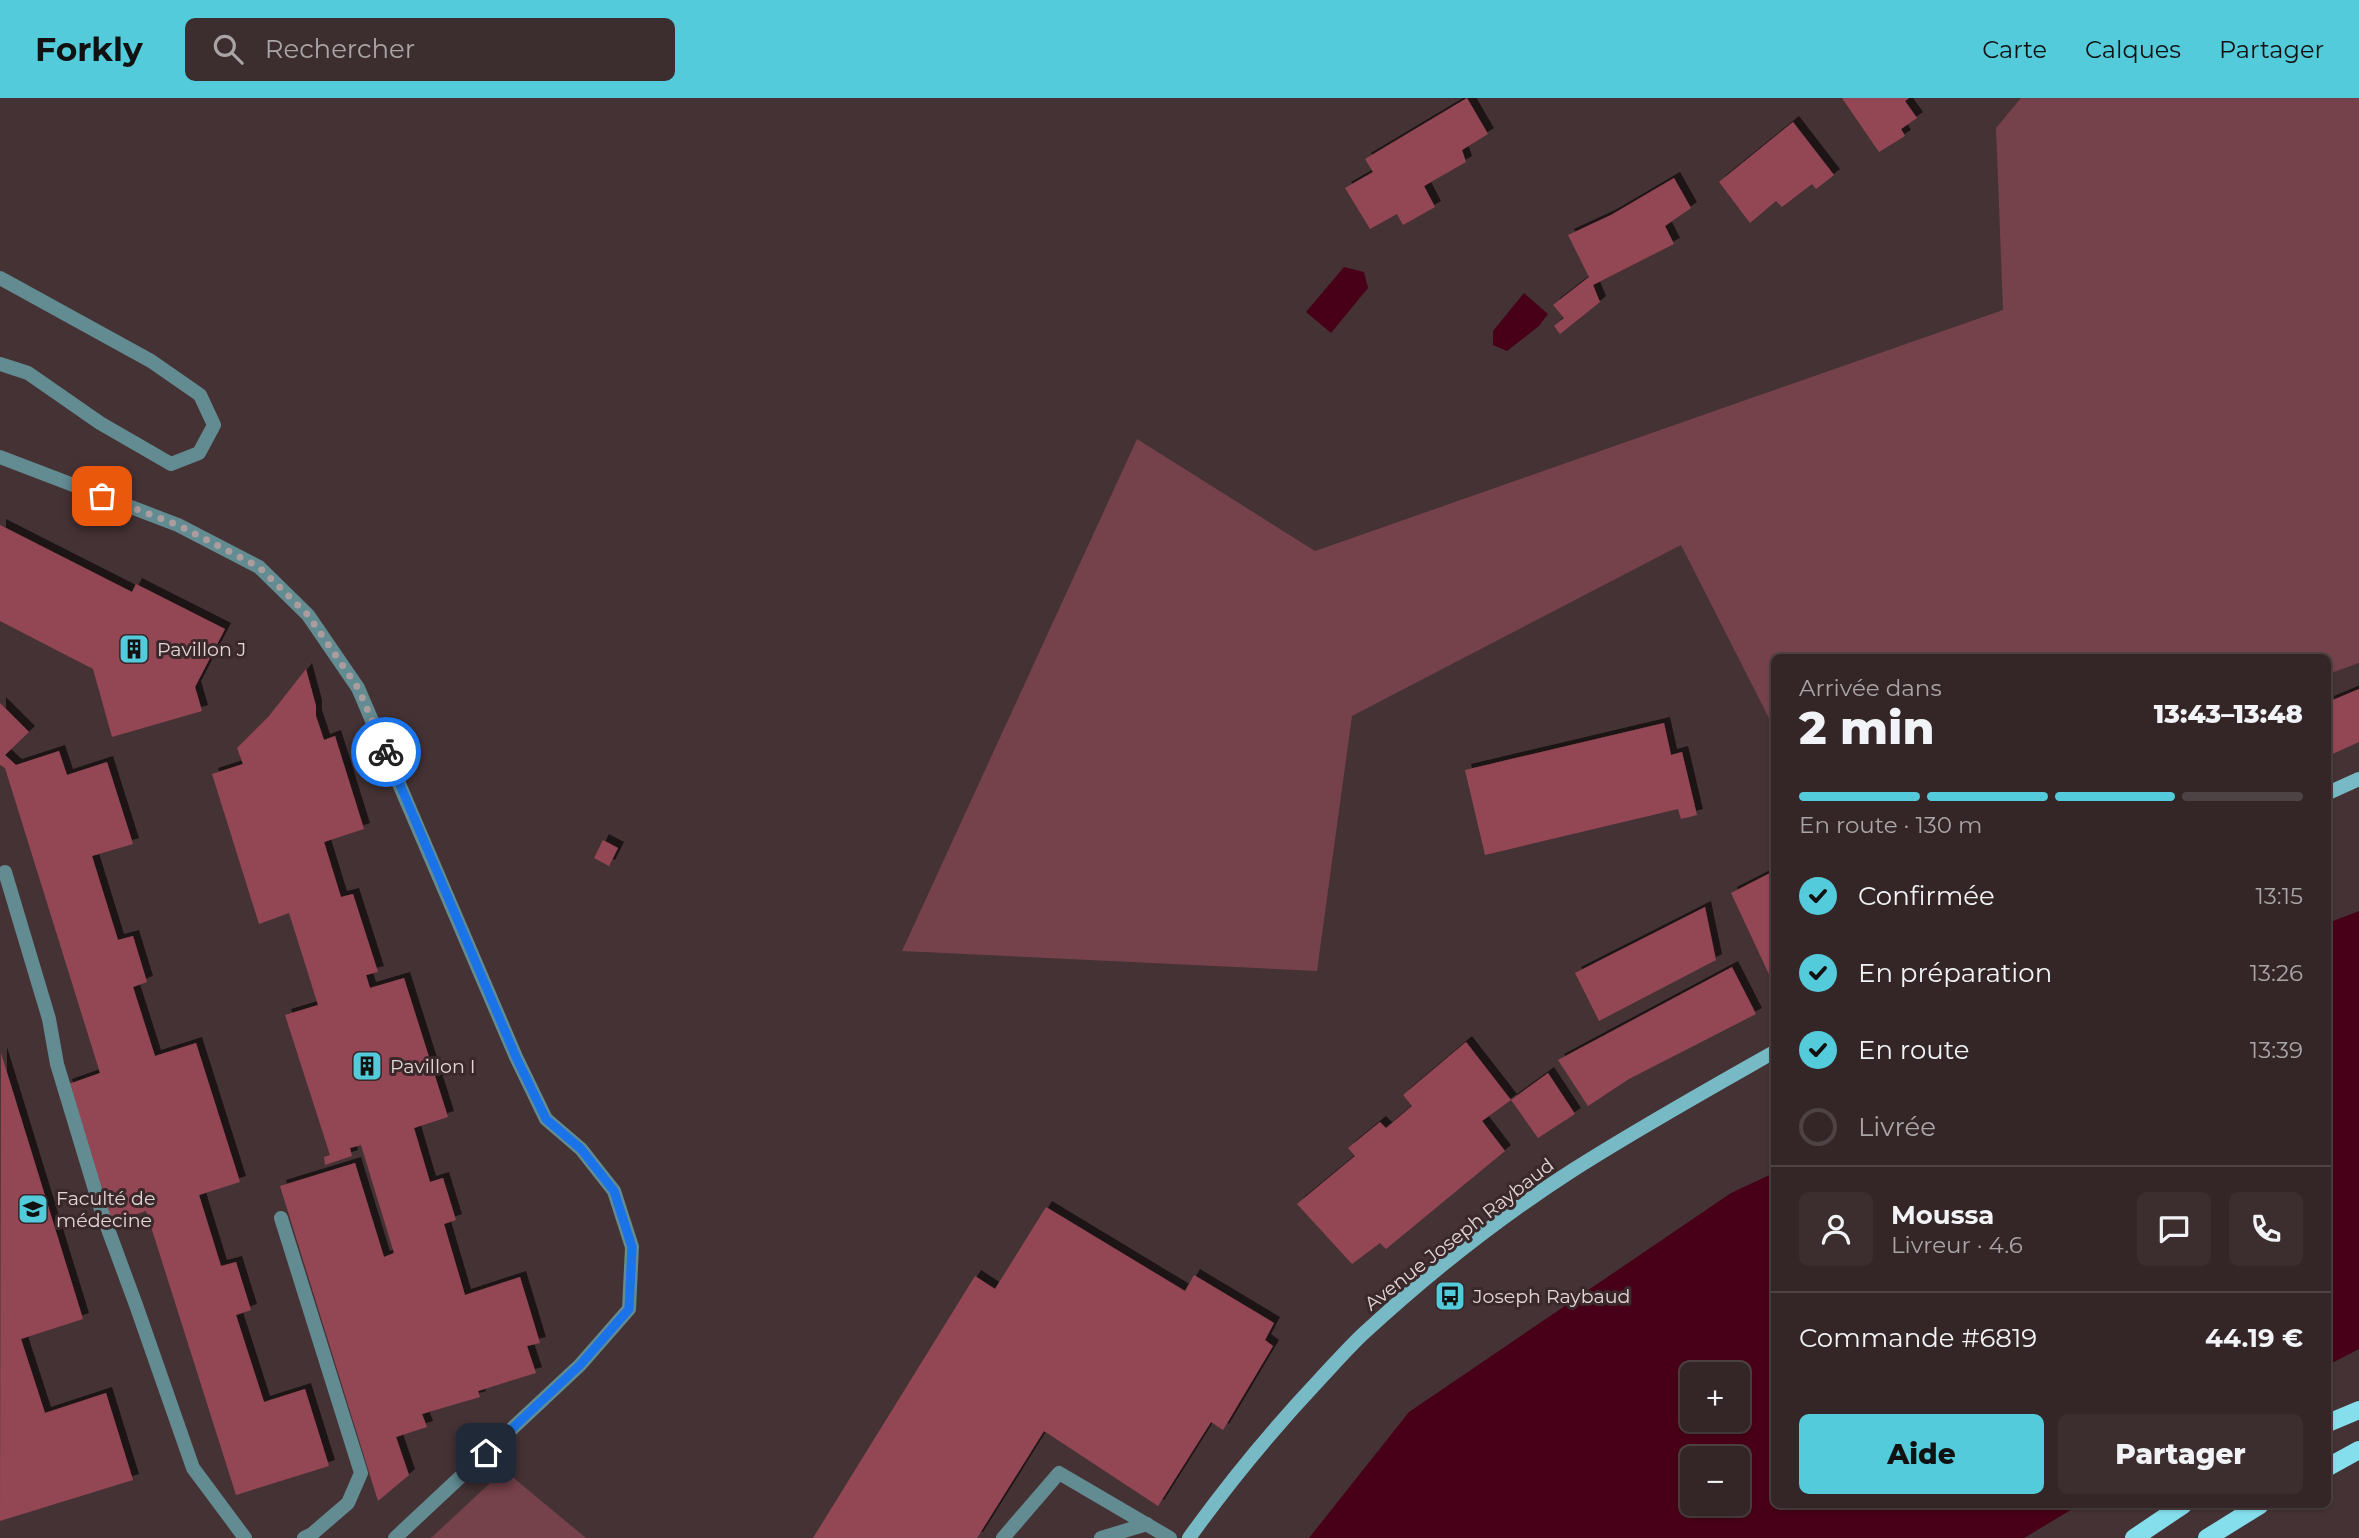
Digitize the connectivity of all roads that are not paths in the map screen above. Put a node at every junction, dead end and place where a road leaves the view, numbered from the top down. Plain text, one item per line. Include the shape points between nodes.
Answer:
1 (0, 278) edge
2 (0, 365) edge
3 (0, 457) edge
4 (2359, 779) edge
5 (2331, 792) edge
6 (5, 872) dead end
7 (1771, 1054) edge
8 (281, 1218) dead end
9 (2359, 1410) edge
10 (2331, 1422) edge
11 (2359, 1450) edge
12 (2331, 1464) edge
13 (2179, 1508) edge
14 (2255, 1508) edge
15 (1147, 1524) junction
16 (245, 1538) edge
17 (304, 1538) edge
18 (395, 1538) edge
19 (1003, 1538) edge
20 (1101, 1538) edge
21 (1170, 1538) edge
22 (1189, 1538) edge
23 (2134, 1538) edge
24 (2207, 1538) edge

1 - 2 lane via 152,362 200,395 214,425 199,453 171,464 100,423 28,373
3 - 18 lane via 178,525 259,567 308,615 358,688 546,1119 581,1149 614,1191 632,1247 629,1309 580,1365
4 - 5 main road
6 - 16 lane via 102,1213 193,1468
7 - 22 main road, Avenue Joseph Raybaud via 1572,1171 1416,1287 1362,1334 1292,1409
8 - 17 lane via 361,1473 348,1503
9 - 10 main road
11 - 12 main road
13 - 23 main road
14 - 24 main road
15 - 19 lane via 1059,1473
15 - 20 lane
15 - 21 lane

